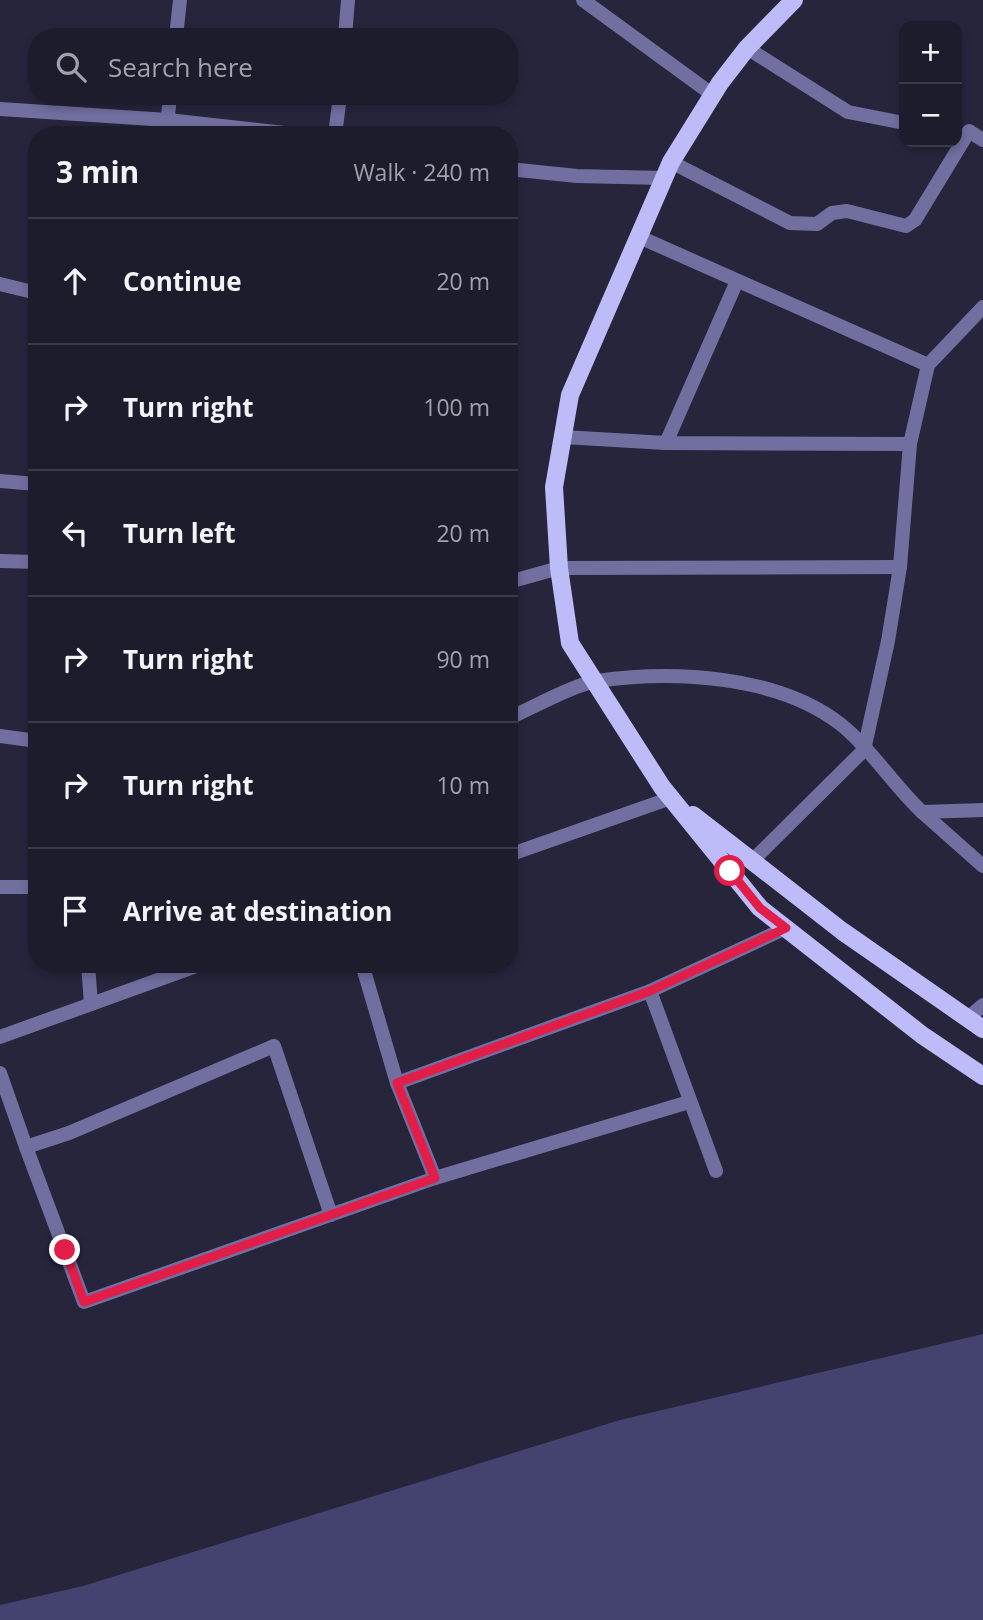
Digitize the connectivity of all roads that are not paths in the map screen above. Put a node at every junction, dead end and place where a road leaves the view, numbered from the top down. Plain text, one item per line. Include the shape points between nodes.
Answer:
1 (180, 0) edge
2 (348, 0) edge
3 (583, 0) edge
4 (794, 0) edge
5 (177, 28) edge
6 (346, 28) edge
7 (747, 47) junction
8 (713, 95) junction
9 (169, 105) edge
10 (339, 105) edge
11 (0, 109) edge
12 (899, 122) edge
13 (158, 126) edge
14 (167, 126) edge
15 (336, 126) edge
16 (963, 130) edge
17 (983, 141) edge
18 (518, 170) edge
19 (667, 170) junction
20 (637, 236) junction
21 (737, 281) junction
22 (0, 285) edge
23 (28, 291) edge
24 (983, 307) edge
25 (928, 365) junction
26 (563, 438) junction
27 (666, 443) junction
28 (910, 444) junction
29 (0, 481) edge
30 (28, 483) edge
31 (0, 561) edge
32 (28, 562) edge
33 (900, 567) junction
34 (559, 568) junction
35 (518, 579) edge
36 (595, 681) junction
37 (518, 714) edge
38 (0, 736) edge
39 (28, 740) edge
40 (864, 750) junction
41 (671, 798) junction
42 (983, 810) edge
43 (922, 813) junction
44 (518, 852) edge
45 (754, 859) junction
46 (983, 866) edge
47 (0, 887) edge
48 (28, 887) edge
49 (786, 928) junction
50 (89, 973) edge
51 (177, 973) edge
52 (365, 973) edge
53 (650, 991) junction
54 (92, 1004) junction
55 (983, 1004) edge
56 (968, 1018) junction
57 (983, 1029) edge
58 (0, 1037) edge
59 (0, 1073) edge
60 (983, 1076) edge
61 (397, 1083) junction
62 (688, 1102) junction
63 (26, 1147) junction
64 (716, 1171) dead end
65 (435, 1178) junction
66 (331, 1215) junction

1 - 5 street
2 - 6 street
3 - 8 street
4 - 7 main road
7 - 8 main road
7 - 12 street via 848,112
8 - 19 main road
9 - 14 street
10 - 15 street
11 - 13 street
16 - 17 street
16 - 19 street via 915,220 905,226 847,211 832,213 817,224 790,223
18 - 19 street via 577,176
19 - 20 main road
20 - 21 street
20 - 26 main road via 570,395
21 - 25 street
21 - 27 street
22 - 23 street
24 - 25 street
25 - 28 street
26 - 27 street
26 - 34 main road via 554,487
27 - 28 street
28 - 33 street
29 - 30 street
31 - 32 street
33 - 34 street
33 - 40 street
34 - 35 street
34 - 36 main road via 570,643
36 - 37 street
36 - 40 street via 691,676 751,685 798,698 840,723
36 - 41 main road
38 - 39 street
40 - 43 street
40 - 45 street
41 - 44 street
41 - 45 main road
41 - 49 main road via 760,908
42 - 43 street
43 - 46 street
45 - 56 main road via 842,931
47 - 48 street
49 - 53 street
49 - 60 main road via 922,1035
50 - 54 street
51 - 54 street
52 - 61 street
53 - 61 street
53 - 62 street
54 - 58 street
55 - 56 street
56 - 57 main road
59 - 63 street
61 - 65 street
62 - 64 street
62 - 65 street
63 - 66 street via 84,1302
63 - 66 street via 274,1046
65 - 66 street

